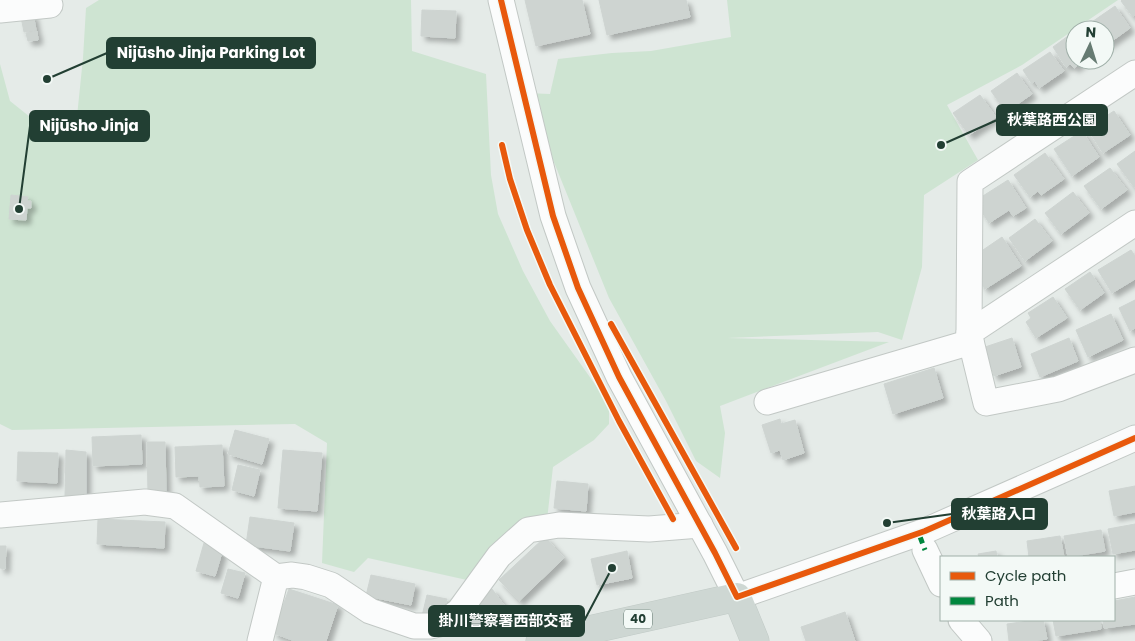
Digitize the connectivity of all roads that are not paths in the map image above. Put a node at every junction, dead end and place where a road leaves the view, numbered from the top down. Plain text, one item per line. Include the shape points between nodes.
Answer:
1 (47, 0) edge
2 (501, 0) edge
3 (0, 10) edge
4 (1135, 73) edge
5 (1135, 223) edge
6 (969, 337) junction
7 (1135, 360) edge
8 (767, 402) dead end
9 (1135, 438) edge
10 (0, 515) edge
11 (700, 525) junction
12 (924, 550) dead end
13 (276, 577) junction
14 (940, 582) edge
15 (1135, 582) edge
16 (1115, 586) edge
17 (737, 597) junction
18 (962, 621) edge
19 (260, 641) edge
20 (540, 641) edge
21 (755, 641) edge
22 (979, 641) edge

1 - 3 street via 50,5
2 - 11 street via 553,216 578,288 619,377
4 - 6 street via 970,182
5 - 6 street
6 - 7 street via 986,403 1058,389
6 - 8 street
9 - 17 street via 925,532
10 - 13 street via 145,502 175,506
11 - 13 street via 649,529 559,525 528,530 499,556 459,612 443,623 430,626 414,626 370,611 330,585 306,577 292,574
11 - 17 street
12 - 14 street
13 - 19 street
15 - 16 street
17 - 20 main road, 40
17 - 21 main road
18 - 22 street

